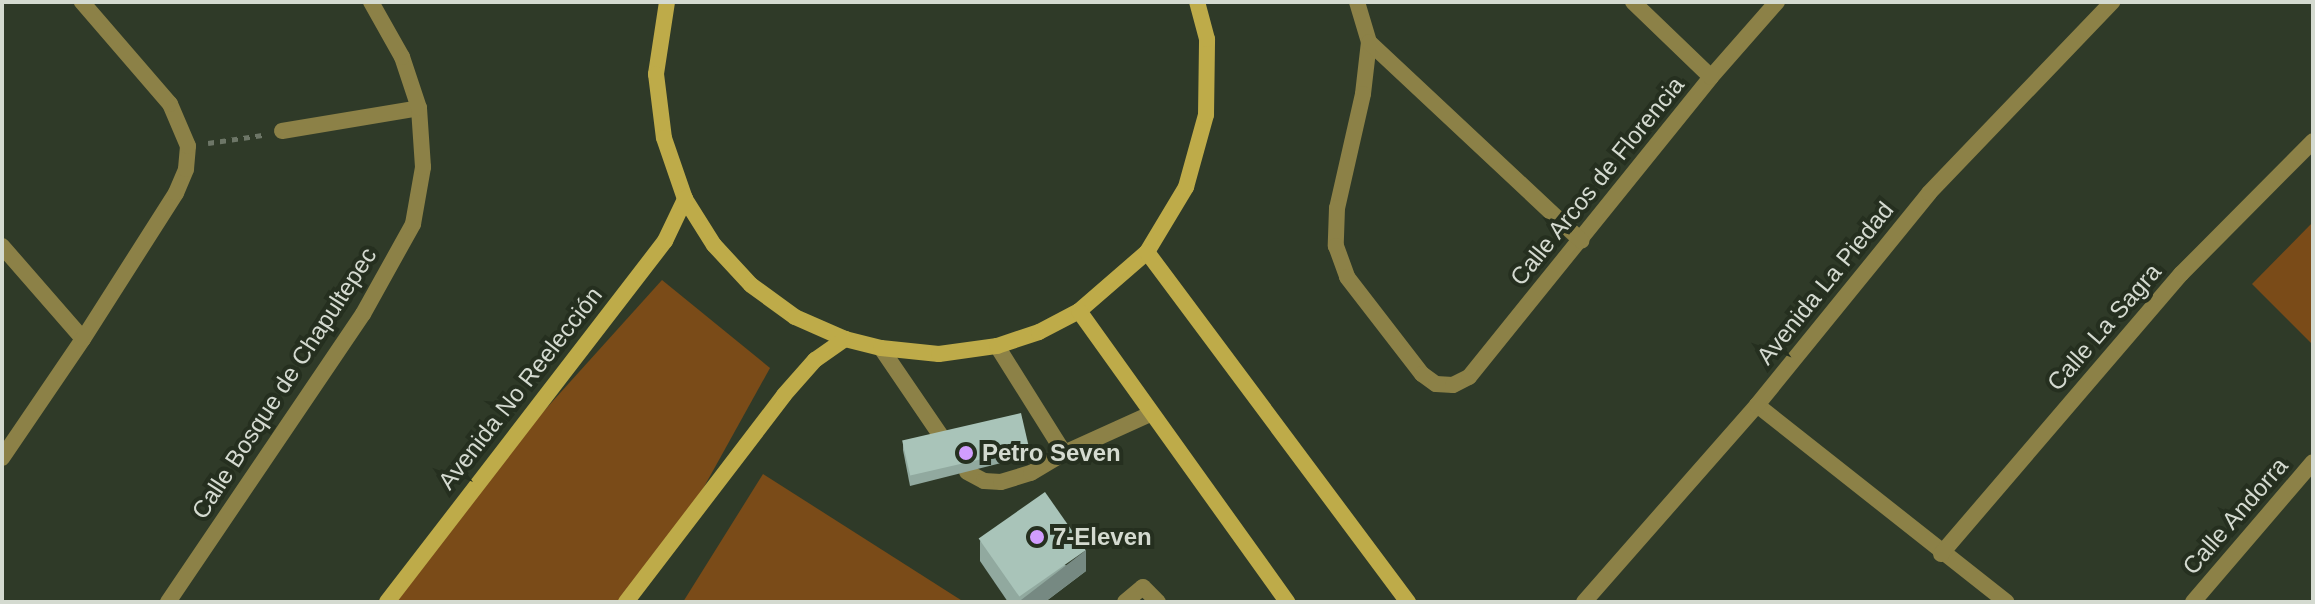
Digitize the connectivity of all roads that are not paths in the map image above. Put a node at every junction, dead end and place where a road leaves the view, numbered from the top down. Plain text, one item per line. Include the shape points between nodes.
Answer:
1 (82, 2) edge
2 (371, 2) edge
3 (667, 2) edge
4 (1197, 2) edge
5 (1357, 2) edge
6 (1633, 2) edge
7 (1777, 2) edge
8 (2112, 2) edge
9 (1369, 42) junction
10 (1711, 77) junction
11 (419, 108) junction
12 (282, 131) road end
13 (2313, 141) edge
14 (685, 199) junction
15 (1582, 241) junction
16 (2, 246) edge
17 (1147, 252) junction
18 (1079, 311) junction
19 (83, 339) junction
20 (845, 339) junction
21 (997, 346) junction
22 (881, 348) junction
23 (1757, 405) junction
24 (1150, 414) junction
25 (943, 439) edge
26 (1064, 453) junction
27 (2, 458) edge
28 (2313, 462) edge
29 (967, 472) edge
30 (1941, 554) junction
31 (1589, 600) edge
32 (168, 602) edge
33 (387, 602) edge
34 (626, 602) edge
35 (1125, 602) edge
36 (1158, 602) edge
37 (1287, 602) edge
38 (1408, 602) edge
39 (2006, 602) edge
40 (2193, 602) edge

1 - 19 street via 170,104 188,146 176,193
2 - 11 street, Calle Bosque de Chapultepec via 402,57
3 - 14 main road via 656,74 664,138
4 - 17 main road via 1207,39 1206,115 1186,187
5 - 9 street
6 - 10 street
7 - 10 street, Calle Arcos de Florencia
8 - 23 street, Avenida La Piedad via 1929,193
9 - 15 street
9 - 15 street, Calle Arcos de Florencia via 1337,208 1336,246 1347,277 1422,374 1436,384 1453,385 1469,377
10 - 15 street, Calle Arcos de Florencia
11 - 12 street
11 - 32 street, Calle Bosque de Chapultepec via 423,167 413,224 363,314
13 - 30 street, Calle La Sagra via 2181,274
14 - 20 main road via 714,245 751,285 795,317
14 - 33 main road, Avenida No Reelección via 665,241
16 - 19 street
17 - 18 main road
17 - 38 main road
18 - 21 main road
18 - 24 main road
19 - 27 street
20 - 22 main road
20 - 34 main road via 815,360 784,395
21 - 22 main road via 939,354
21 - 26 street
22 - 25 street
23 - 30 street
23 - 31 street, Avenida La Piedad
24 - 26 street
24 - 37 main road
26 - 29 street via 1031,473 1001,482
28 - 40 street, Calle Andorra
30 - 39 street
35 - 36 street via 1143,587

